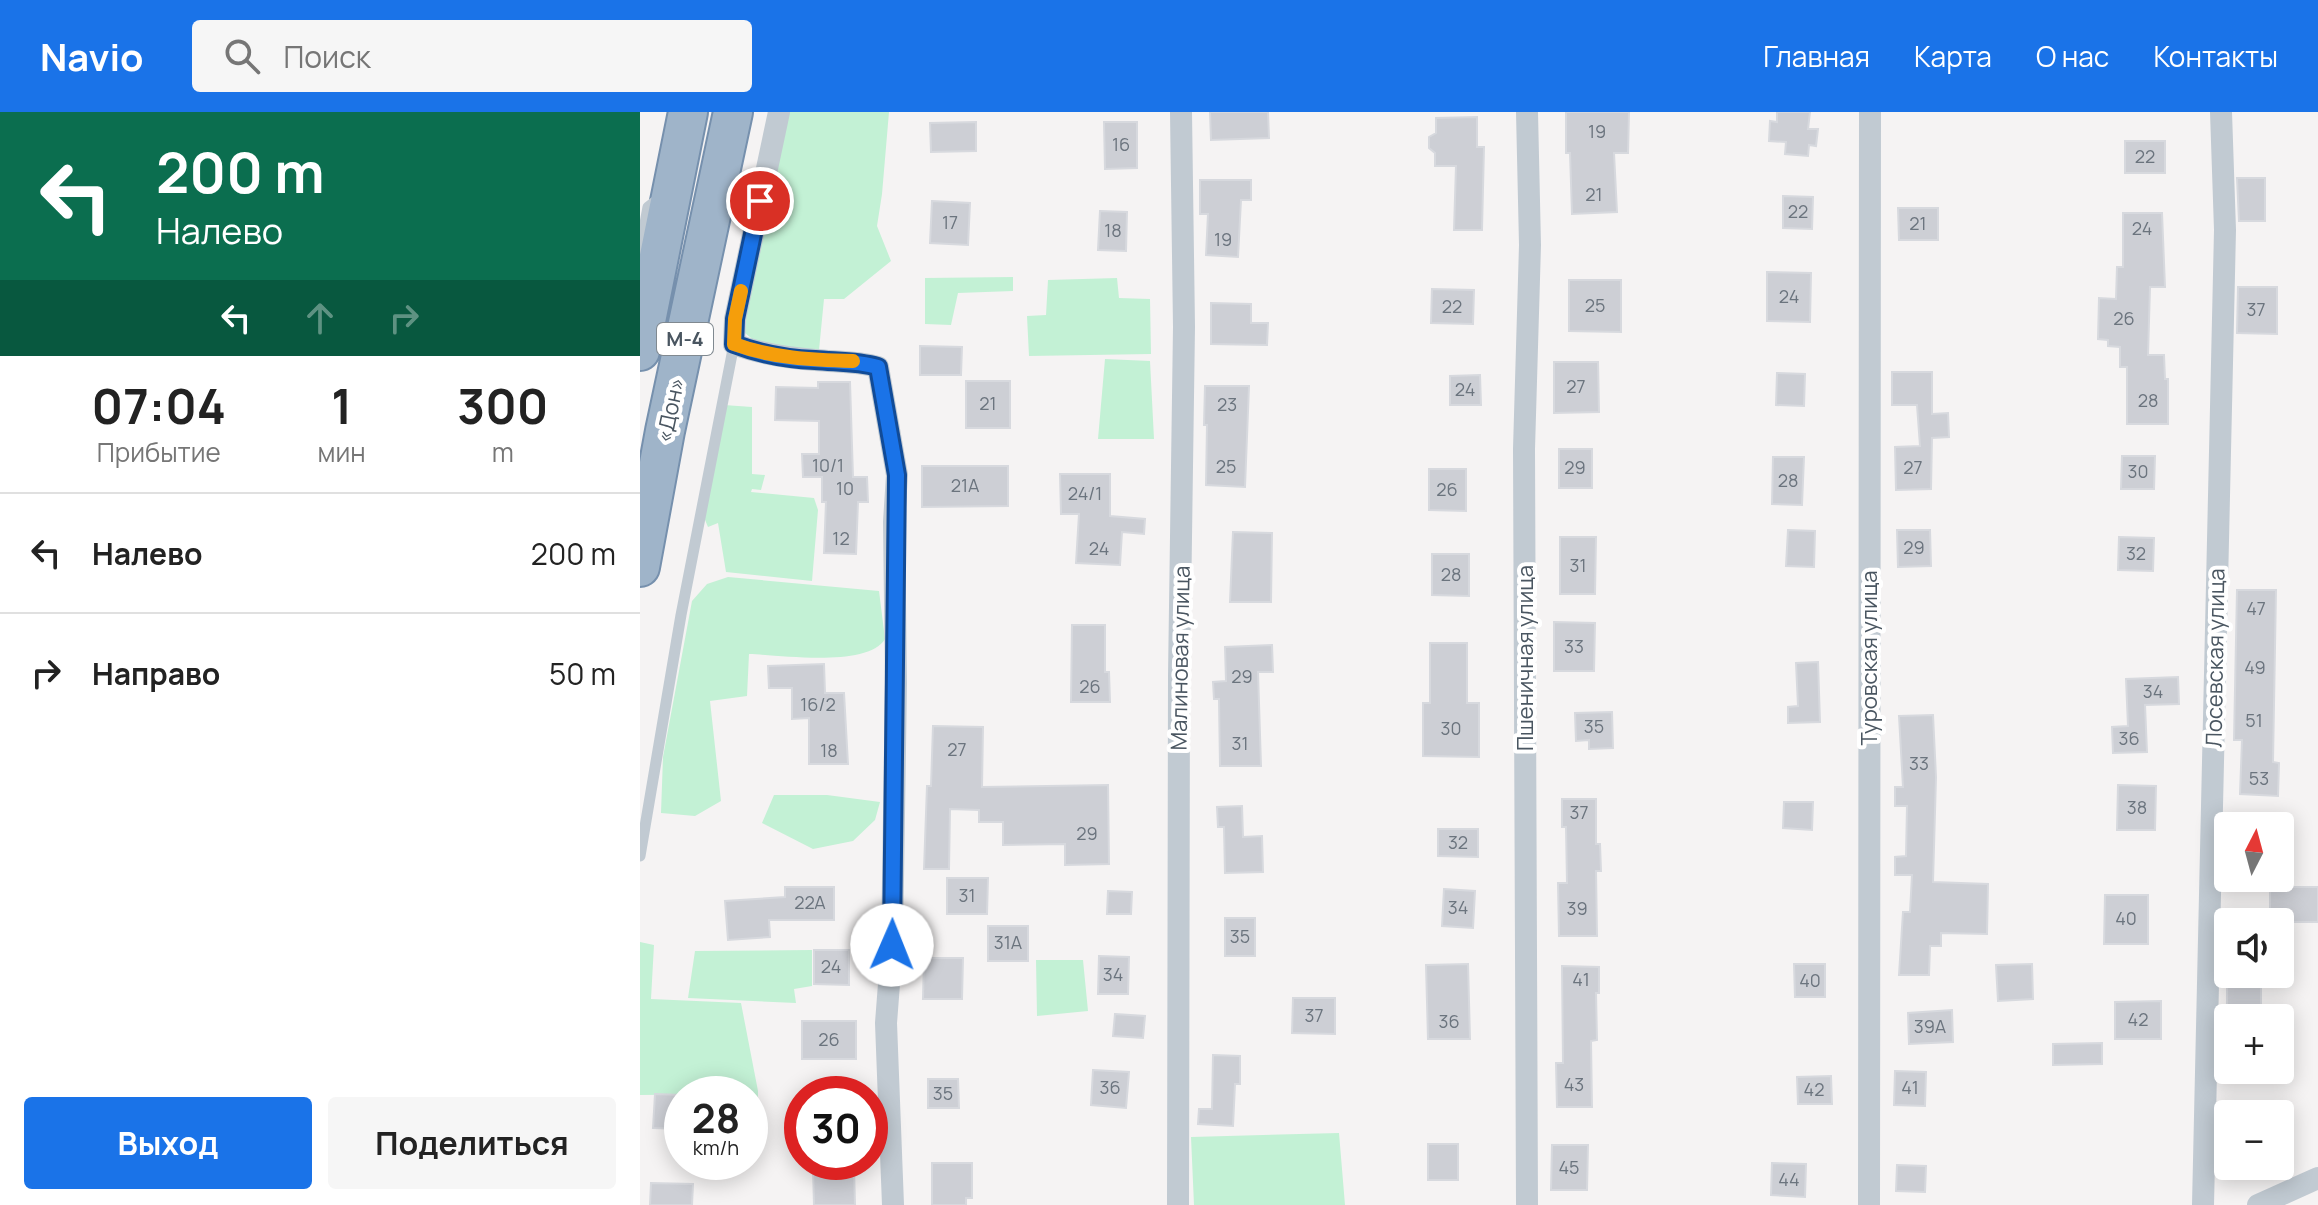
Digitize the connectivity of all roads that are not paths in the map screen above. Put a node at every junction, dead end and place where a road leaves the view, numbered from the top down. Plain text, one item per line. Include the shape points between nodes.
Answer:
1 (688, 112) edge
2 (733, 112) edge
3 (779, 112) edge
4 (1181, 112) edge
5 (1527, 112) edge
6 (1870, 112) edge
7 (2221, 112) edge
8 (673, 186) junction
9 (640, 250) edge
10 (734, 344) junction
11 (640, 351) edge
12 (640, 567) edge
13 (640, 856) edge
14 (2318, 1178) edge
15 (893, 1205) edge
16 (1178, 1205) edge
17 (1527, 1205) edge
18 (1869, 1205) edge
19 (2203, 1205) edge
20 (2258, 1205) edge

1 - 8 highway, М-4
2 - 12 highway, «Дон» / М-4
3 - 10 street
4 - 16 street, Малиновая улица
5 - 17 street, Пшеничная улица
6 - 18 street, Туровская улица
7 - 19 street, Лосевская улица via 2225,230
8 - 9 lane via 648,207
8 - 11 highway, М-4
10 - 13 lane
10 - 15 street via 757,352 878,367 897,475 892,945 886,1023
14 - 20 street

